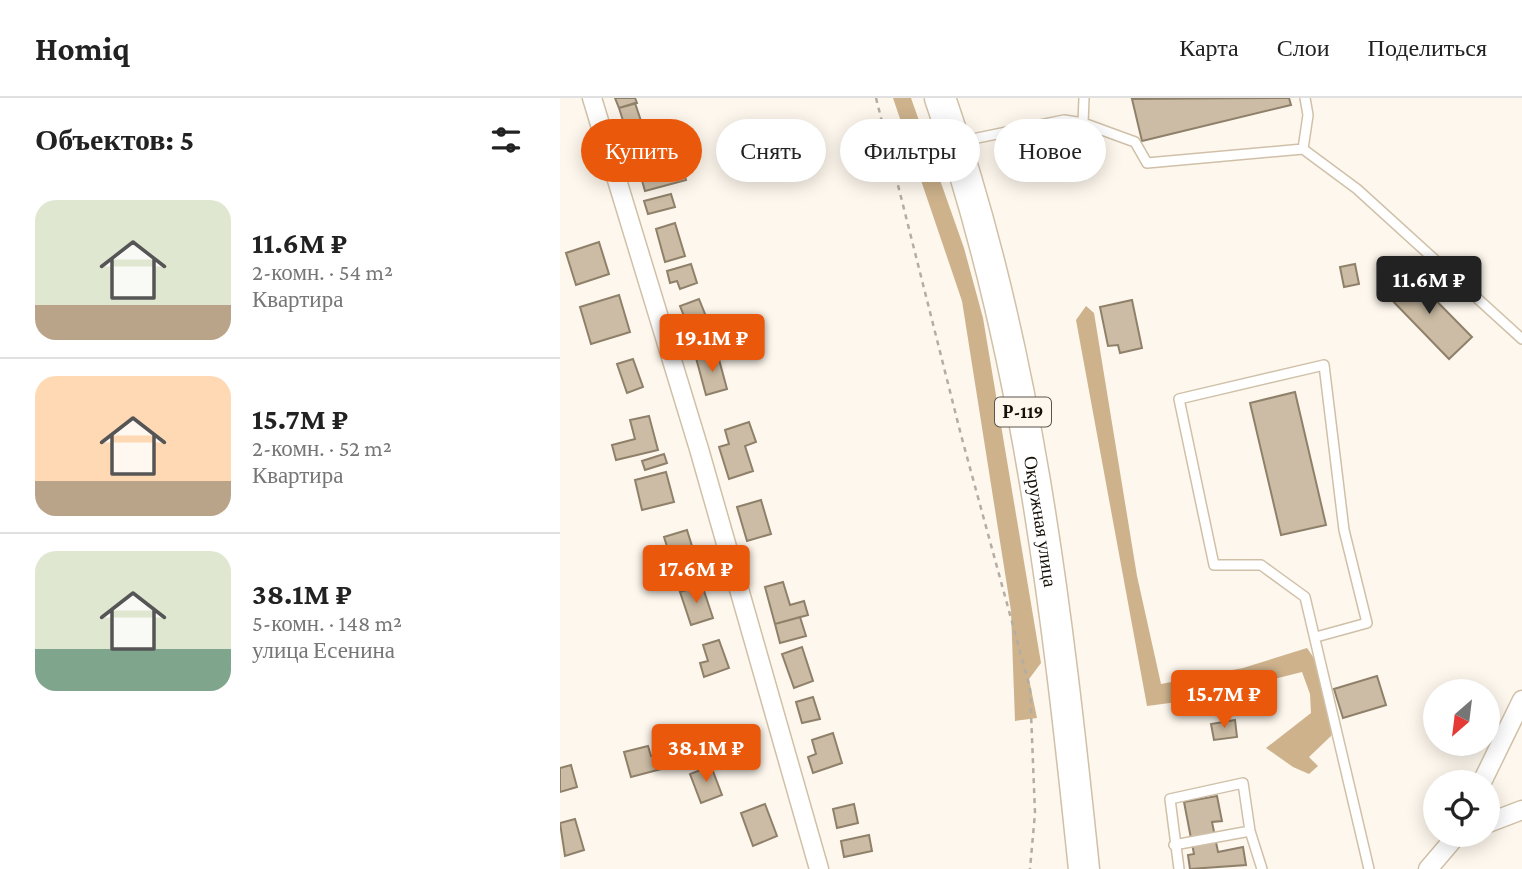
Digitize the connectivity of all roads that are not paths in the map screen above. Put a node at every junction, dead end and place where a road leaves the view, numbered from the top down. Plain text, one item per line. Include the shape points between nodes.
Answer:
1 (592, 98) edge
2 (940, 98) edge
3 (1084, 98) edge
4 (1305, 98) edge
5 (947, 119) edge
6 (1083, 119) edge
7 (1106, 131) edge
8 (1303, 149) junction
9 (967, 182) edge
10 (1522, 339) edge
11 (1316, 637) junction
12 (1522, 700) edge
13 (1488, 770) edge
14 (1522, 810) edge
15 (1500, 818) edge
16 (1250, 831) junction
17 (1174, 845) junction
18 (1447, 847) edge
19 (820, 869) edge
20 (1084, 869) edge
21 (1179, 869) edge
22 (1262, 869) edge
23 (1369, 869) edge
24 (1428, 869) edge

1 - 19 street
2 - 5 highway, Окружная улица / Р-119
3 - 6 lane
4 - 8 lane via 1308,115
7 - 8 lane via 1135,142 1147,163
8 - 10 lane via 1357,189
9 - 20 highway, Окружная улица / Р-119 via 1018,379 1065,686
11 - 11 lane via 1367,623 1344,530 1324,365 1180,399 1214,565 1261,565 1305,597
11 - 23 lane
12 - 13 street
14 - 15 street
16 - 17 lane
16 - 17 lane via 1243,783 1170,799
16 - 22 lane
17 - 21 lane
18 - 24 street

